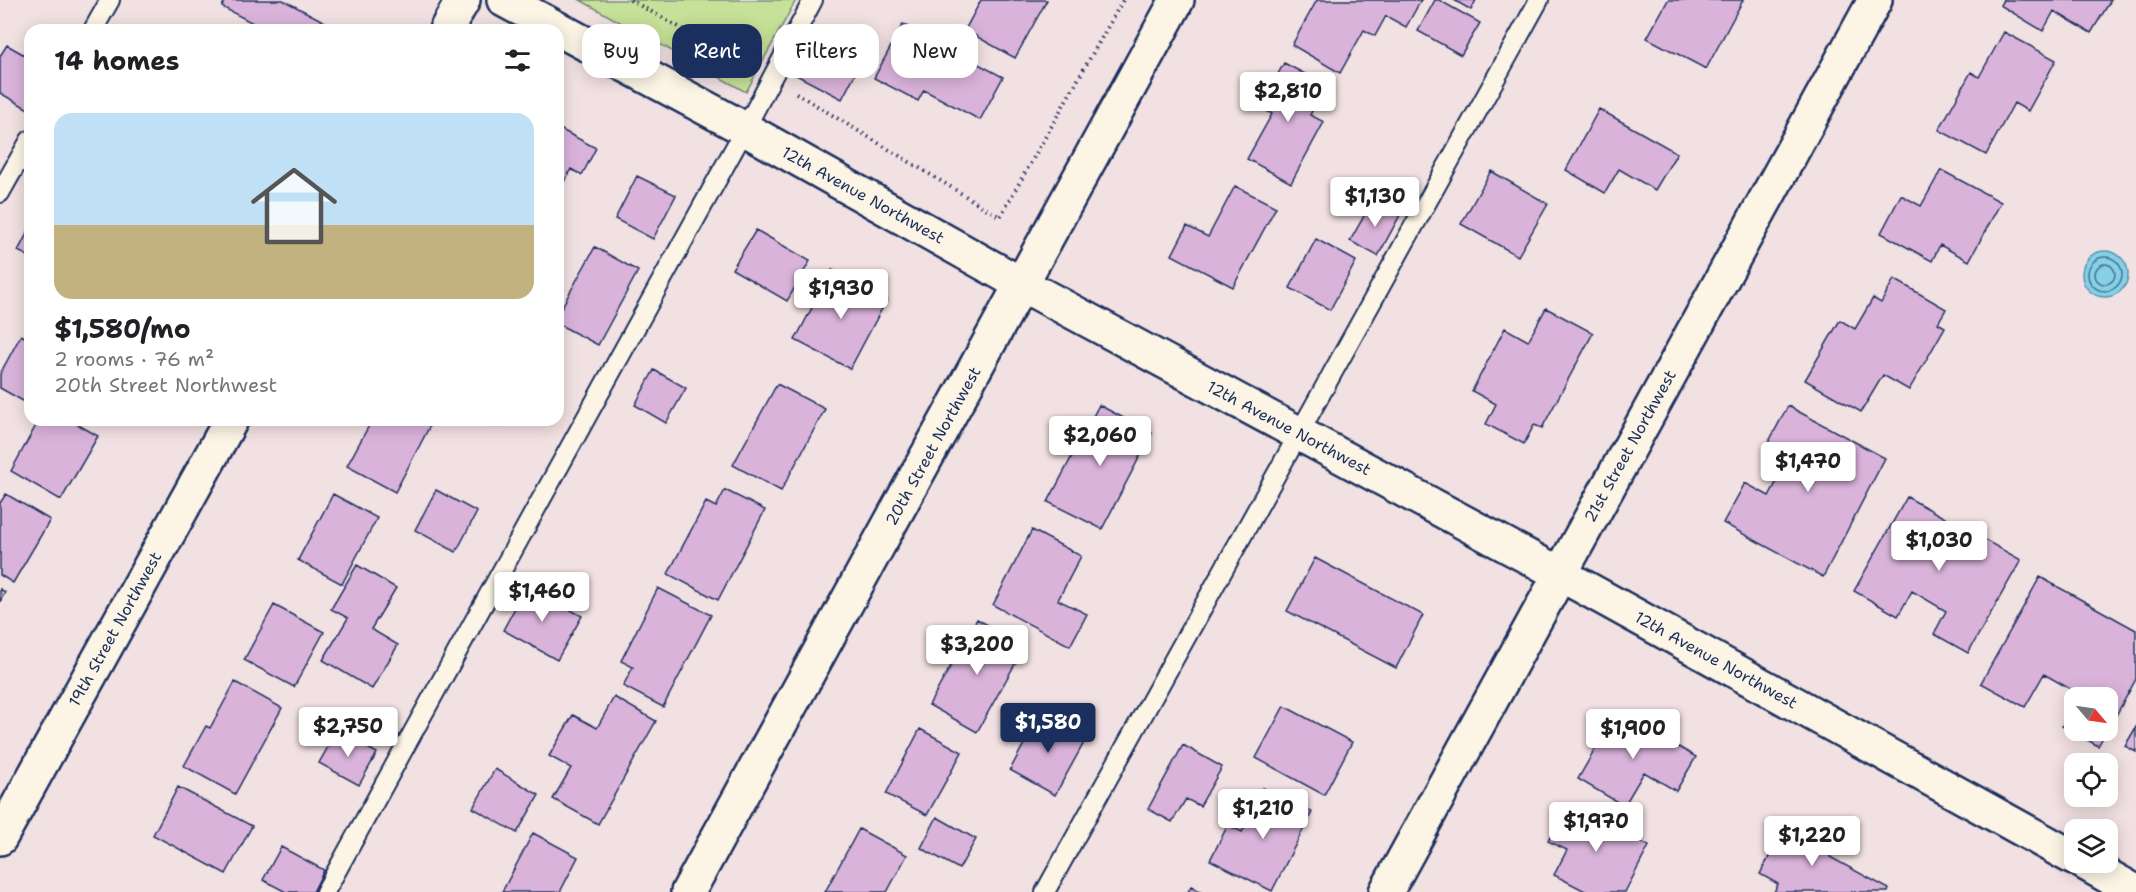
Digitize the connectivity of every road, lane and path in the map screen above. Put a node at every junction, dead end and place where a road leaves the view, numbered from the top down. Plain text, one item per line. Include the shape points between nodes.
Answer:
1 (110, 0) edge
2 (463, 0) edge
3 (504, 0) edge
4 (630, 0) edge
5 (813, 0) edge
6 (1123, 0) edge
7 (1178, 0) edge
8 (1539, 0) edge
9 (1875, 0) edge
10 (96, 24) edge
11 (449, 24) edge
12 (549, 24) edge
13 (564, 32) edge
14 (771, 78) junction
15 (745, 129) junction
16 (24, 151) edge
17 (0, 193) edge
18 (1021, 284) junction
19 (228, 426) edge
20 (1300, 434) junction
21 (1560, 574) junction
22 (0, 838) edge
23 (2064, 852) edge
24 (2102, 873) edge
25 (325, 892) edge
26 (688, 892) edge
27 (1045, 892) edge
28 (1386, 892) edge
29 (2136, 892) edge

1 - 10 lane
2 - 11 street
3 - 12 street, 12th Avenue Northwest
4 - 14 path
5 - 14 lane
6 - 14 path via 1000,217
7 - 18 street, 20th Street Northwest
8 - 20 lane
9 - 21 street, 21st Street Northwest
13 - 15 street, 12th Avenue Northwest
14 - 15 lane
15 - 18 street, 12th Avenue Northwest
15 - 25 lane
16 - 17 lane
18 - 20 street, 12th Avenue Northwest
18 - 26 street, 20th Street Northwest
19 - 22 street, 19th Street Northwest
20 - 21 street, 12th Avenue Northwest
20 - 27 lane
21 - 23 street, 12th Avenue Northwest
21 - 28 street, 21st Street Northwest
24 - 29 street

